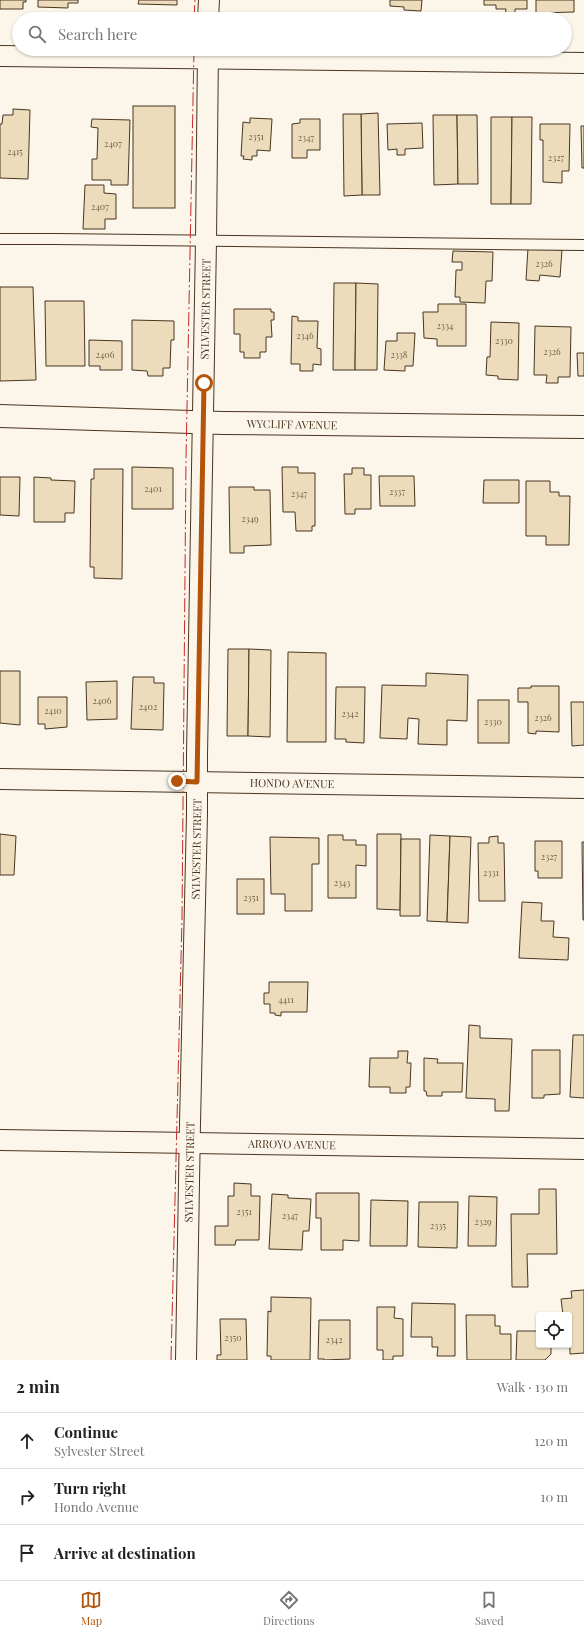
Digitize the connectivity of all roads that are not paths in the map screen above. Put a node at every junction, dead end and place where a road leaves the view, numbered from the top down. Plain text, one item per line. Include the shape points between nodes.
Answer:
1 (209, 0) edge
2 (208, 12) edge
3 (0, 56) edge
4 (12, 56) edge
5 (208, 56) edge
6 (292, 56) edge
7 (584, 63) edge
8 (0, 239) edge
9 (206, 241) junction
10 (584, 245) edge
11 (0, 416) edge
12 (203, 422) junction
13 (584, 427) edge
14 (0, 779) edge
15 (197, 782) junction
16 (584, 788) edge
17 (0, 1140) edge
18 (190, 1142) junction
19 (584, 1149) edge
20 (186, 1360) edge

1 - 2 street
3 - 4 street
5 - 9 street, SYLVESTER STREET
6 - 7 street
8 - 9 lane
9 - 10 lane
9 - 12 street, SYLVESTER STREET
11 - 12 main road, WYCLIFF AVENUE
12 - 13 main road, WYCLIFF AVENUE
12 - 15 street, SYLVESTER STREET
14 - 15 street, HONDO AVENUE
15 - 16 street, HONDO AVENUE
15 - 18 street, SYLVESTER STREET
17 - 18 street, ARROYO AVENUE
18 - 19 street, ARROYO AVENUE
18 - 20 street, SYLVESTER STREET

